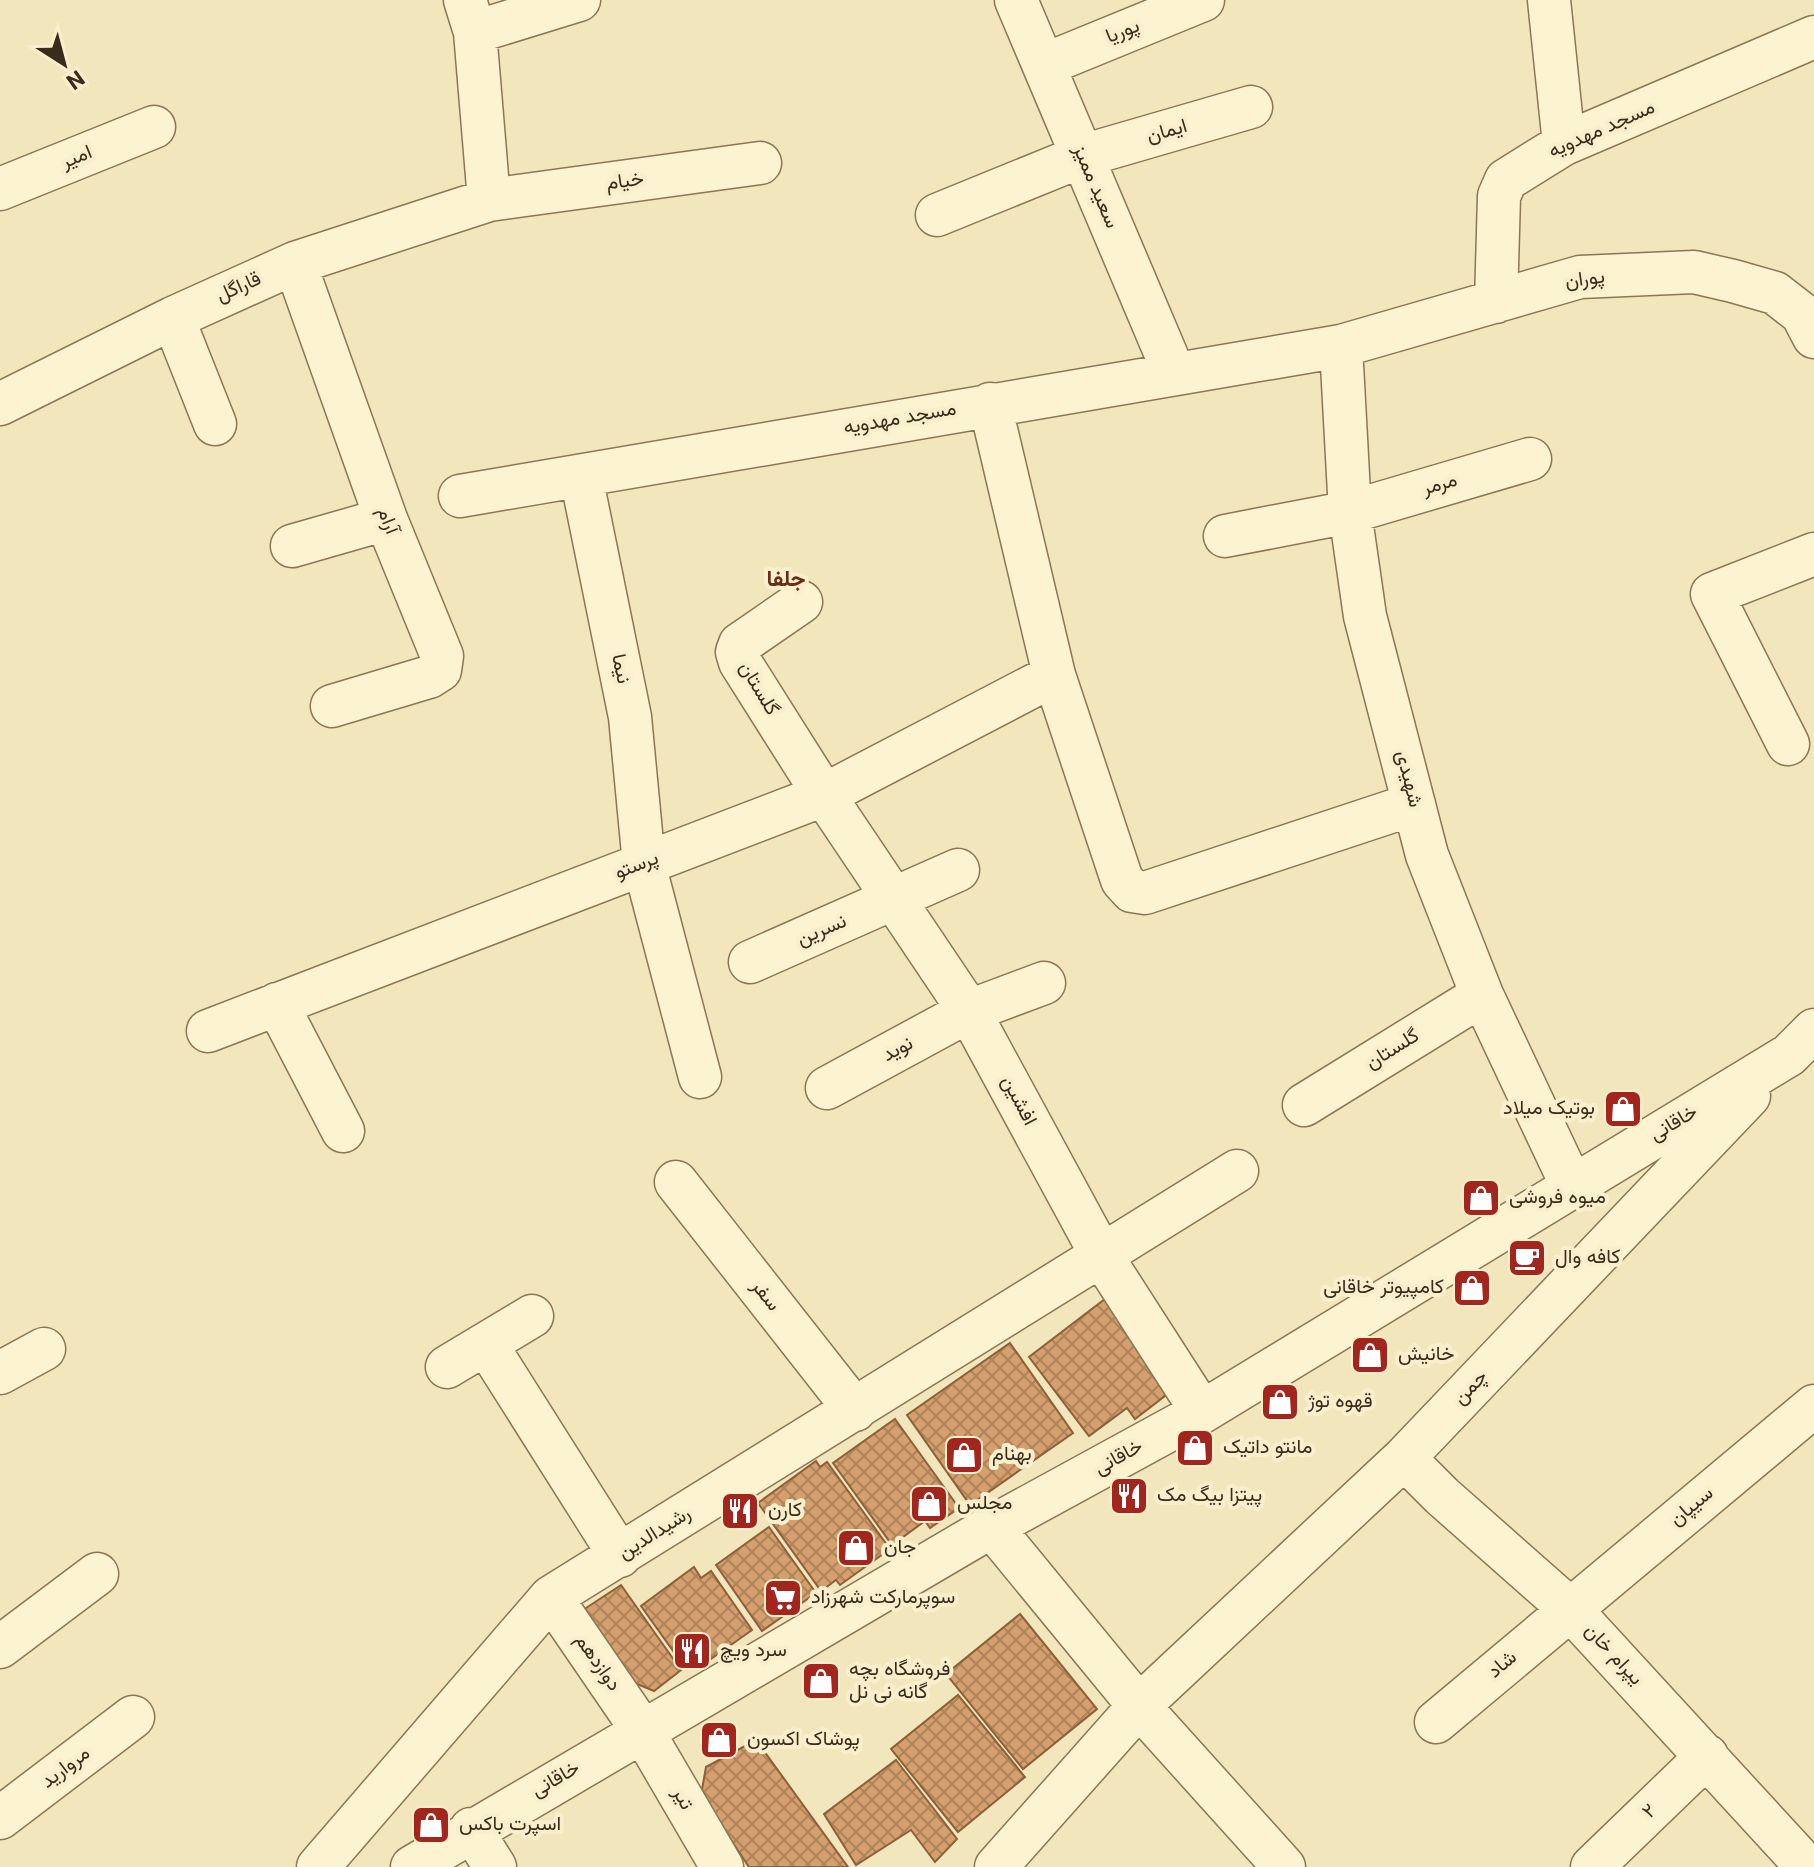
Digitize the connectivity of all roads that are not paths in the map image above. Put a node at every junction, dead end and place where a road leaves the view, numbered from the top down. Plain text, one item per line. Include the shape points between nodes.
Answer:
1 (579, 0) edge
2 (1016, 0) edge
3 (1203, 0) edge
4 (1549, 0) edge
5 (470, 16) edge
6 (1814, 37) edge
7 (1044, 65) junction
8 (1251, 107) dead end
9 (154, 127) dead end
10 (1564, 144) junction
11 (1082, 156) junction
12 (760, 163) dead end
13 (0, 189) edge
14 (489, 200) junction
15 (937, 215) dead end
16 (295, 263) junction
17 (1496, 302) junction
18 (173, 318) junction
19 (1814, 337) edge
20 (1341, 346) junction
21 (1174, 373) junction
22 (0, 404) edge
23 (990, 404) junction
24 (215, 424) dead end
25 (1530, 459) dead end
26 (581, 476) junction
27 (460, 496) dead end
28 (1350, 512) junction
29 (386, 519) junction
30 (1225, 536) dead end
31 (292, 546) dead end
32 (1814, 554) edge
33 (801, 602) dead end
34 (1054, 675) junction
35 (332, 706) dead end
36 (1788, 744) dead end
37 (824, 795) junction
38 (1414, 804) junction
39 (644, 864) junction
40 (958, 870) dead end
41 (894, 900) junction
42 (750, 962) dead end
43 (1044, 983) dead end
44 (1482, 995) junction
45 (277, 1004) junction
46 (969, 1011) junction
47 (208, 1031) dead end
48 (1801, 1043) edge
49 (700, 1077) dead end
50 (827, 1088) dead end
51 (1304, 1105) dead end
52 (343, 1131) dead end
53 (1237, 1171) dead end
54 (676, 1182) dead end
55 (1572, 1186) junction
56 (1103, 1258) junction
57 (532, 1316) dead end
58 (486, 1344) junction
59 (44, 1349) dead end
60 (447, 1367) dead end
61 (0, 1373) edge
62 (1814, 1406) edge
63 (855, 1410) junction
64 (1202, 1412) junction
65 (1404, 1458) junction
66 (992, 1527) junction
67 (620, 1556) junction
68 (97, 1574) dead end
69 (551, 1597) junction
70 (1570, 1609) junction
71 (0, 1647) edge
72 (1139, 1706) junction
73 (133, 1717) dead end
74 (1436, 1722) dead end
75 (642, 1730) junction
76 (1707, 1756) junction
77 (0, 1818) edge
78 (471, 1829) junction
79 (318, 1867) edge
80 (412, 1867) edge
81 (495, 1867) edge
82 (722, 1867) edge
83 (996, 1867) edge
84 (1284, 1867) edge
85 (1592, 1867) edge
86 (1807, 1867) edge

1 - 5 street
2 - 7 street, سعید ممیز
3 - 7 street, پوریا
4 - 10 street
5 - 14 street
6 - 10 street, مسجد مهدویه
7 - 11 street, سعید ممیز
8 - 11 street, ایمان
9 - 13 street, امیر
10 - 17 street, مسجد مهدویه via 1506,180 1499,196
11 - 15 street, ایمان
11 - 21 street, سعید ممیز
12 - 14 street, خیام
14 - 16 street, قاراگل
16 - 18 street, قاراگل
16 - 29 street, آرام
17 - 19 street, پوران via 1580,277 1694,272 1775,293 1802,314
17 - 20 street, پوران
18 - 22 street, قاراگل
18 - 24 street
20 - 21 street, مسجد مهدویه
20 - 28 street, شهیدی
21 - 23 street, مسجد مهدویه
23 - 26 street, مسجد مهدویه
23 - 34 street
25 - 28 street, مرمر
26 - 27 street, مسجد مهدویه
26 - 39 street, نیما via 630,717
28 - 30 street, مرمر
28 - 38 street, شهیدی via 1365,616
29 - 31 street
29 - 35 street, آرام via 442,656 440,670
32 - 36 street via 1712,594
33 - 37 street, گلستان via 740,644 737,652
34 - 37 street, پرستو
34 - 38 street via 1122,880 1132,891 1145,893
37 - 39 street, پرستو
37 - 41 street, افشین
38 - 44 street, شهیدی via 1427,855
39 - 45 street, پرستو
39 - 49 street, نیما
40 - 41 street, نسرین
41 - 42 street, نسرین
41 - 46 street, افشین
43 - 46 street, نوید
44 - 51 street, گلستان
44 - 55 street, شهیدی
45 - 47 street, پرستو
45 - 52 street
46 - 50 street, نوید
46 - 56 street, افشین
48 - 55 street, خاقانی
48 - 65 street, چمن
53 - 56 street, رشیدالدین
54 - 63 street, سفر
55 - 64 street, خاقانی
56 - 63 street, رشیدالدین
56 - 64 street, افشین
57 - 58 street
58 - 60 street
58 - 67 street
59 - 61 street
62 - 70 street, سیپان
63 - 67 street, رشیدالدین
64 - 66 street, خاقانی
65 - 70 street, یپرام خان
65 - 72 street, چمن
66 - 72 street
66 - 75 street, خاقانی
67 - 69 street, رشیدالدین
68 - 71 street
69 - 75 street, دوازدهم
69 - 79 street, رشیدالدین
70 - 74 street, شاد
70 - 76 street, یپرام خان
72 - 83 street, چمن
72 - 84 street
73 - 77 street, مروارید
75 - 78 street, خاقانی
75 - 82 street, تیر
76 - 85 street, ۲
76 - 86 street, یپرام خان
78 - 80 street, خاقانی
78 - 81 street

